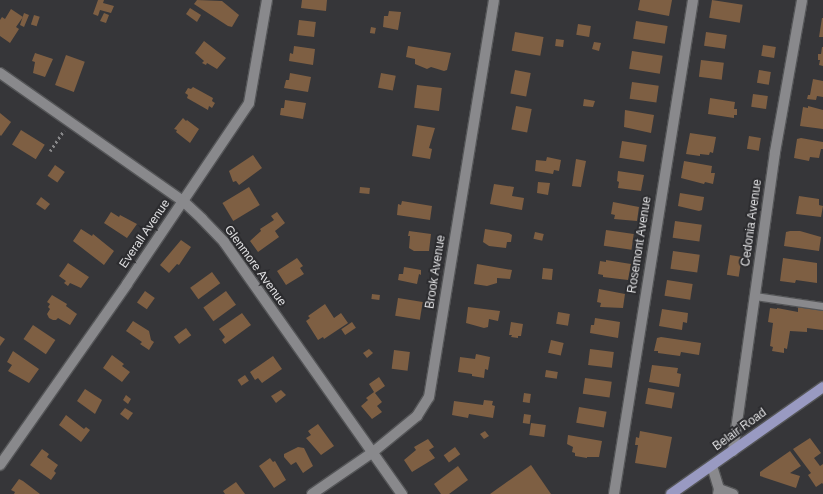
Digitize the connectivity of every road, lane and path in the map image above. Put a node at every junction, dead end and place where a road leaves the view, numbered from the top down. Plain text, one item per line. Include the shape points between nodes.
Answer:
1 (267, 0) edge
2 (494, 0) edge
3 (693, 0) edge
4 (802, 0) edge
5 (0, 73) edge
6 (69, 122) junction
7 (50, 151) dead end
8 (183, 201) junction
9 (755, 296) junction
10 (823, 306) edge
11 (823, 387) edge
12 (733, 451) junction
13 (373, 452) junction
14 (0, 465) edge
15 (712, 466) junction
16 (718, 492) edge
17 (312, 494) edge
18 (402, 494) edge
19 (614, 494) edge
20 (671, 494) edge
21 (733, 494) edge

1 - 8 street, Everall Avenue via 250,103
2 - 13 street, Brook Avenue via 428,397 418,416
3 - 19 street, Rosemont Avenue
4 - 9 street, Cedonia Avenue via 775,152
5 - 6 street, Glenmore Avenue
6 - 7 path
6 - 8 street, Glenmore Avenue
8 - 13 street, Glenmore Avenue via 224,242
8 - 14 street, Everall Avenue
9 - 10 lane
9 - 12 street, Cedonia Avenue
11 - 12 main road, Belair Road
12 - 15 main road, Belair Road
13 - 17 street, Brook Avenue
13 - 18 street, Glenmore Avenue
15 - 16 street
15 - 20 main road, Belair Road
16 - 21 street

